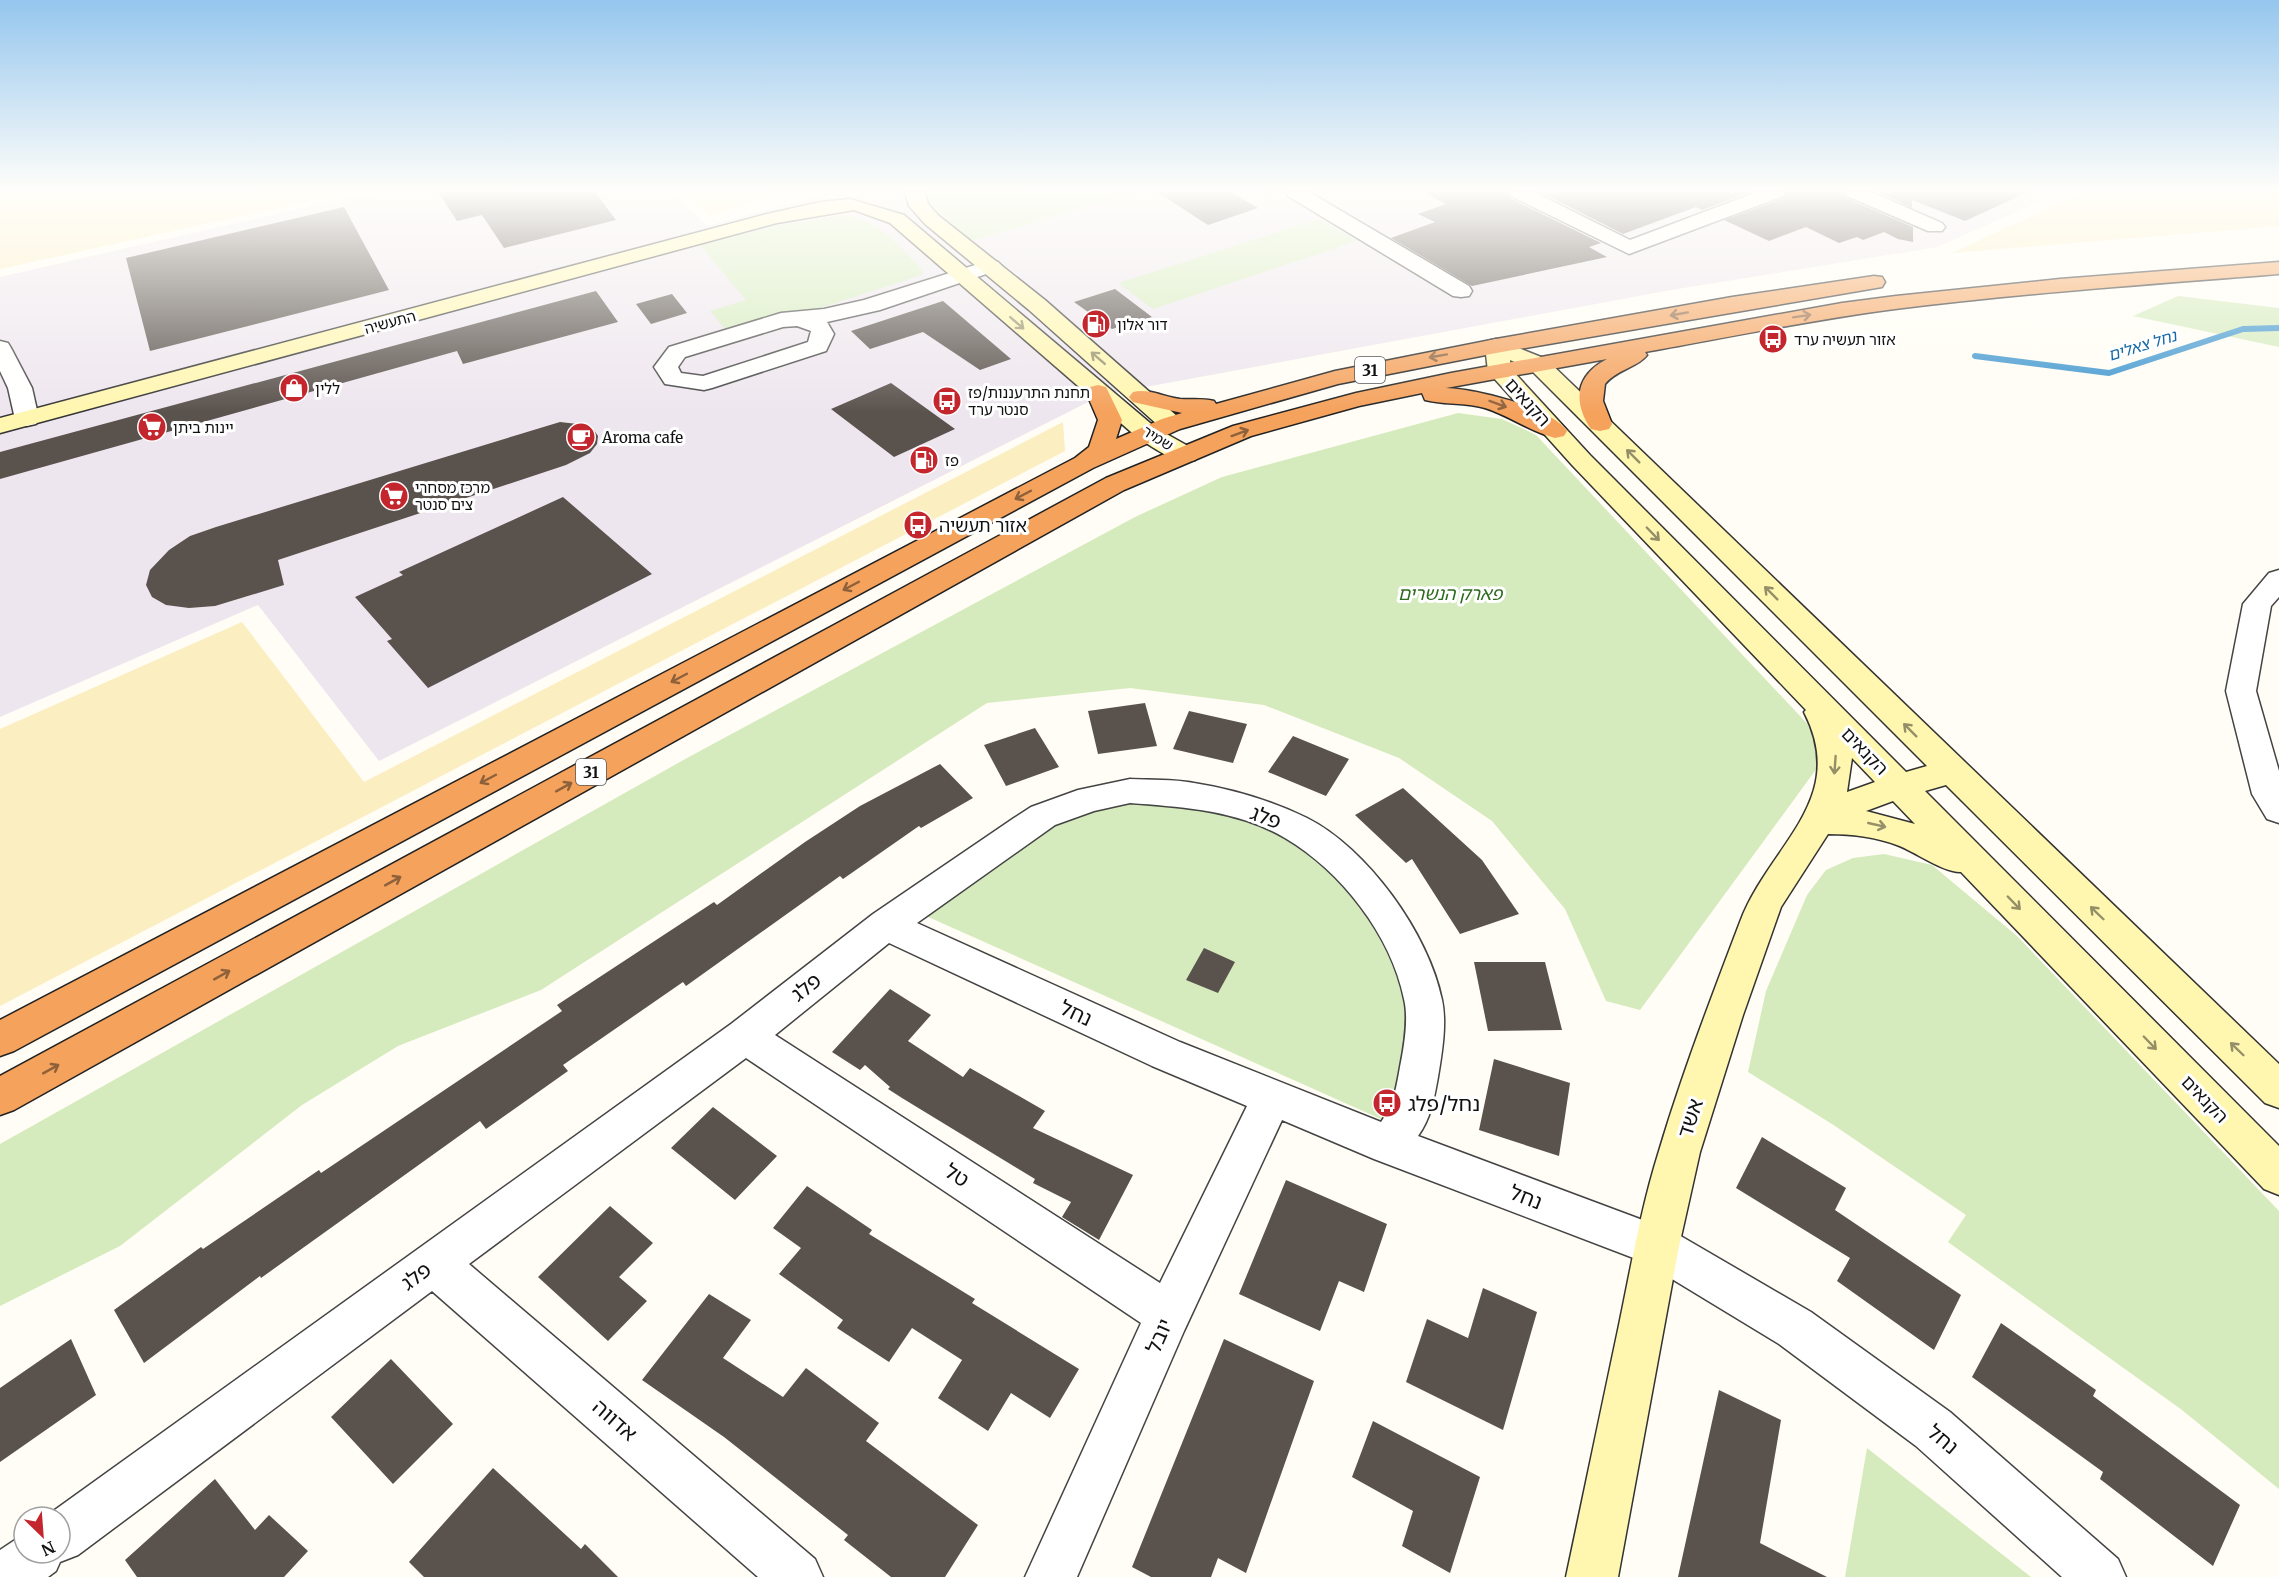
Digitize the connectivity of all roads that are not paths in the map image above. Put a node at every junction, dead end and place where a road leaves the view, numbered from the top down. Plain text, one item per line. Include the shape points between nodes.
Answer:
1 (570, 266) edge
2 (592, 266) edge
3 (950, 266) edge
4 (989, 266) edge
5 (1418, 266) edge
6 (2279, 268) edge
7 (996, 271) junction
8 (967, 280) junction
9 (1893, 280) dead end
10 (1461, 291) dead end
11 (798, 319) junction
12 (822, 334) junction
13 (1673, 340) junction
14 (0, 348) edge
15 (1498, 358) junction
16 (1538, 364) junction
17 (1098, 393) junction
18 (1141, 397) junction
19 (1356, 400) junction
20 (1245, 401) junction
21 (26, 414) junction
22 (0, 416) edge
23 (1600, 424) junction
24 (0, 426) edge
25 (1159, 428) junction
26 (1555, 431) junction
27 (1186, 455) junction
28 (1063, 474) junction
29 (2279, 579) edge
30 (1809, 693) junction
31 (1952, 771) junction
32 (1900, 786) junction
33 (2279, 810) edge
34 (1819, 821) junction
35 (1986, 875) junction
36 (886, 925) junction
37 (745, 1036) junction
38 (0, 1039) edge
39 (2279, 1090) edge
40 (0, 1097) edge
41 (1272, 1098) junction
42 (1389, 1145) junction
43 (2279, 1175) edge
44 (1657, 1246) junction
45 (434, 1263) junction
46 (1168, 1315) junction
47 (72, 1534) edge
48 (797, 1577) edge
49 (1051, 1577) edge
50 (1592, 1577) edge
51 (2100, 1577) edge

1 - 21 street, התעשיה
2 - 21 street, התעשיה
3 - 8 street, שמיר
4 - 7 street, שמיר
5 - 10 street
13 -> 6 highway via 1906,300
7 - 8 street
18 -> 7 street, שמיר
8 - 11 street via 825,317
8 - 12 street
8 -> 17 street, שמיר
9 -> 15 highway, 31 via 1743,302
11 - 12 street via 820,327
11 - 12 street via 781,320 677,352 666,367 673,379 704,383 818,346
13 - 16 highway
13 - 23 highway via 1609,366 1597,377 1590,399
14 - 21 street via 20,388
15 - 16 street, הקנאים
15 - 19 highway, 31
15 -> 20 highway, 31 via 1335,378
15 - 26 street, הקנאים
16 - 23 street, הקנאים
17 - 25 street, שמיר
17 - 28 highway via 1110,420 1100,451
18 - 20 highway via 1193,407
18 - 25 street, שמיר
19 -> 26 highway via 1436,395 1485,399 1522,412
27 -> 19 highway, 31 via 1242,431
20 - 25 highway, 31
21 - 22 street, התעשיה
21 - 24 street, התעשיה
31 -> 23 street, הקנאים
25 - 27 street, שמיר
25 - 28 highway, 31
26 -> 30 street, הקנאים
40 -> 27 highway, 31 via 1115,484
28 -> 38 highway, 31
29 - 33 street via 2257,604 2241,691 2269,794
30 - 32 street, הקנאים
30 -> 34 street via 1835,743 1837,765 1832,791
31 - 32 street, אשד
39 -> 31 street, הקנאים
32 - 34 street, אשד via 1835,810
32 - 35 street, הקנאים
34 -> 35 street via 1845,820 1890,828 1937,847
34 - 44 street, אשד via 1765,902 1679,1152
35 -> 43 street, הקנאים
36 - 37 street, פלג
36 - 41 street, נחל via 1166,1054
36 - 42 street, פלג via 1043,816 1090,799 1130,791 1193,795 1250,810 1296,828 1337,857 1377,902 1412,959 1424,1001 1423,1049 1411,1113
37 - 45 street, פלג
37 - 46 street, טל
41 - 42 street, נחל
41 - 46 street, יובל
42 - 44 street, נחל
44 - 50 street, אשד
44 - 51 street, נחל via 1794,1328 1933,1429
45 - 47 street, פלג
45 - 48 street, אדווה
46 - 49 street, יובל

